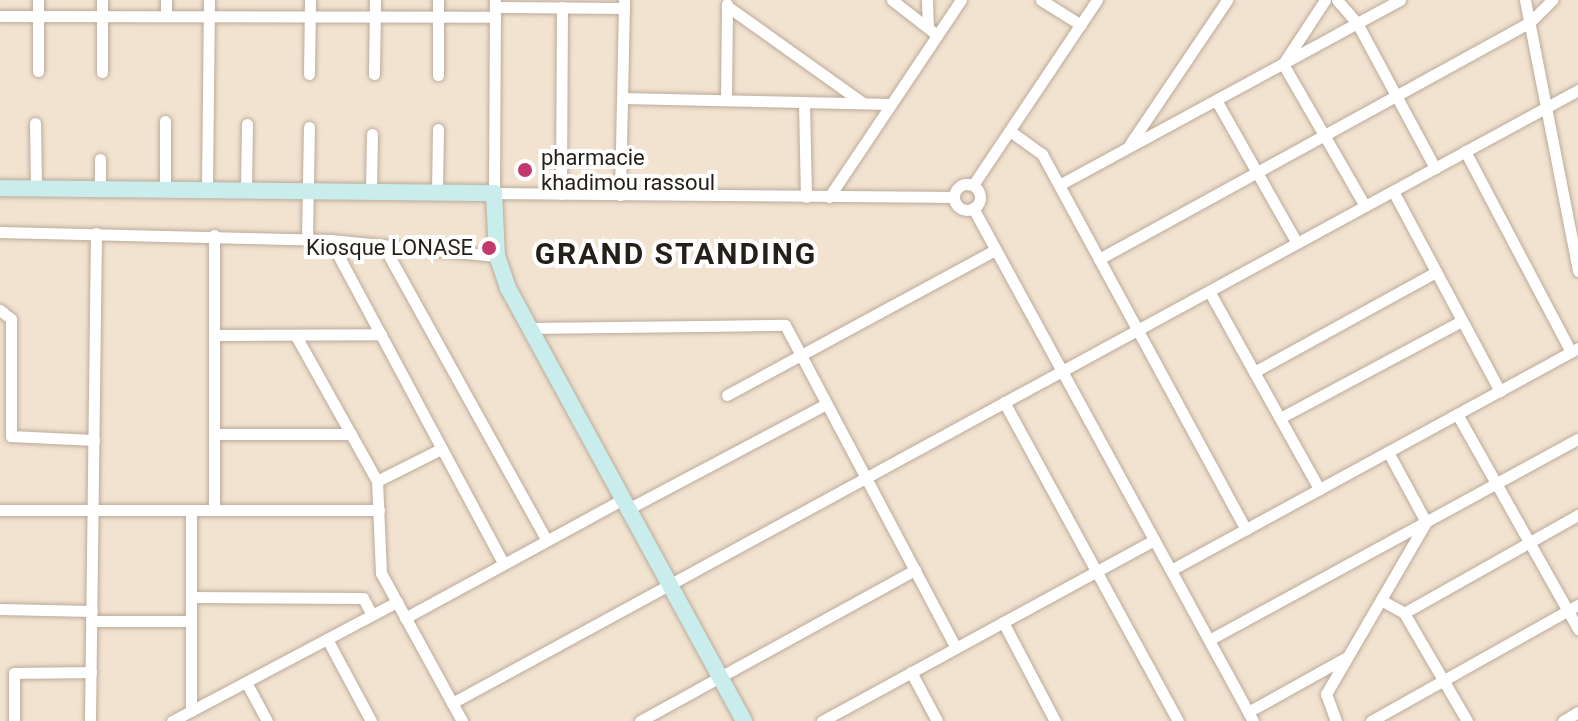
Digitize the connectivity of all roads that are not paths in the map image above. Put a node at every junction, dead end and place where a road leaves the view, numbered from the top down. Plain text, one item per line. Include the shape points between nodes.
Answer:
1 (38, 0) edge
2 (102, 0) edge
3 (166, 0) edge
4 (209, 0) edge
5 (310, 0) edge
6 (375, 0) edge
7 (438, 0) edge
8 (892, 0) edge
9 (927, 0) edge
10 (961, 0) edge
11 (1041, 0) edge
12 (1097, 0) edge
13 (1227, 0) edge
14 (1325, 0) edge
15 (1337, 0) edge
16 (1400, 0) edge
17 (1525, 0) edge
18 (1552, 0) edge
19 (727, 3) edge
20 (624, 4) edge
21 (562, 7) junction
22 (495, 8) edge
23 (0, 16) edge
24 (38, 16) junction
25 (103, 16) junction
26 (166, 16) junction
27 (210, 16) junction
28 (310, 17) junction
29 (375, 17) junction
30 (438, 17) junction
31 (1357, 23) junction
32 (1529, 23) junction
33 (1081, 25) junction
34 (933, 31) junction
35 (1283, 64) junction
36 (38, 71) dead end
37 (102, 72) dead end
38 (309, 74) dead end
39 (374, 74) dead end
40 (438, 75) dead end
41 (1578, 90) edge
42 (1396, 95) junction
43 (623, 98) junction
44 (726, 99) junction
45 (1216, 100) junction
46 (804, 102) junction
47 (863, 104) junction
48 (891, 104) junction
49 (1544, 108) junction
50 (165, 121) dead end
51 (35, 123) dead end
52 (247, 124) dead end
53 (309, 127) dead end
54 (438, 129) dead end
55 (1010, 131) junction
56 (372, 134) dead end
57 (1324, 135) junction
58 (1128, 148) junction
59 (1465, 151) junction
60 (100, 159) dead end
61 (1435, 168) junction
62 (1257, 171) junction
63 (973, 185) junction
64 (1059, 185) junction
65 (0, 188) edge
66 (36, 188) junction
67 (100, 188) junction
68 (165, 188) junction
69 (207, 189) junction
70 (246, 189) junction
71 (308, 190) junction
72 (371, 191) junction
73 (1393, 191) junction
74 (437, 192) junction
75 (494, 193) junction
76 (561, 194) junction
77 (620, 195) junction
78 (806, 197) junction
79 (829, 197) junction
80 (954, 197) junction
81 (1365, 206) junction
82 (973, 208) junction
83 (1573, 216) edge
84 (0, 232) edge
85 (96, 233) junction
86 (214, 235) junction
87 (307, 239) junction
88 (330, 240) junction
89 (1297, 243) junction
90 (383, 245) junction
91 (995, 250) junction
92 (497, 256) junction
93 (1099, 259) junction
94 (1578, 271) edge
95 (1436, 272) junction
96 (1209, 291) junction
97 (0, 310) edge
98 (1462, 321) junction
99 (528, 328) junction
100 (1137, 330) junction
101 (381, 334) junction
102 (216, 335) junction
103 (296, 336) junction
104 (1574, 350) edge
105 (801, 355) junction
106 (1062, 371) junction
107 (1254, 372) junction
108 (1500, 391) junction
109 (727, 395) dead end
110 (1004, 402) junction
111 (826, 404) junction
112 (1457, 414) junction
113 (1280, 418) junction
114 (214, 434) junction
115 (351, 434) junction
116 (1578, 439) edge
117 (94, 440) junction
118 (441, 449) junction
119 (1388, 452) junction
120 (866, 478) junction
121 (377, 481) junction
122 (1496, 483) junction
123 (1319, 489) junction
124 (624, 505) junction
125 (0, 510) edge
126 (93, 510) junction
127 (191, 510) junction
128 (214, 510) junction
129 (379, 510) junction
130 (1578, 515) edge
131 (1426, 522) junction
132 (1246, 529) junction
133 (546, 539) junction
134 (1154, 540) junction
135 (1529, 542) junction
136 (503, 563) junction
137 (915, 570) junction
138 (1171, 570) junction
139 (1096, 571) junction
140 (668, 586) junction
141 (191, 597) junction
142 (1381, 600) junction
143 (397, 602) junction
144 (1573, 608) edge
145 (0, 609) edge
146 (1404, 613) junction
147 (372, 615) junction
148 (92, 616) junction
149 (405, 618) junction
150 (191, 621) junction
151 (1003, 622) junction
152 (1578, 629) edge
153 (327, 639) junction
154 (1209, 640) junction
155 (956, 648) junction
156 (1349, 656) junction
157 (91, 672) junction
158 (911, 672) junction
159 (719, 677) junction
160 (1444, 680) junction
161 (246, 682) junction
162 (452, 703) junction
163 (191, 711) junction
164 (1578, 712) edge
165 (1251, 716) edge
166 (840, 717) edge
167 (645, 720) edge
168 (14, 721) edge
169 (90, 721) edge
170 (172, 721) edge
171 (267, 721) edge
172 (371, 721) edge
173 (462, 721) edge
174 (744, 721) edge
175 (822, 721) edge
176 (937, 721) edge
177 (1055, 721) edge
178 (1178, 721) edge
179 (1336, 721) edge
180 (1371, 721) edge
181 (1467, 721) edge
182 (1563, 721) edge

1 - 24 street
2 - 25 street
3 - 26 street
4 - 27 street
5 - 28 street
6 - 29 street
7 - 30 street
8 - 34 street
9 - 34 street
10 - 34 street
11 - 33 street
12 - 33 street
13 - 58 street
14 - 35 street
15 - 31 street
16 - 31 street
17 - 32 street
18 - 32 street
19 - 44 street
19 - 47 street
20 - 21 street
20 - 43 street
21 - 22 street
21 - 76 street
22 - 30 street
22 - 75 street
23 - 24 street
24 - 25 street
24 - 36 street
25 - 26 street
25 - 37 street
26 - 27 street
27 - 28 street
27 - 69 street
28 - 29 street
28 - 38 street
29 - 30 street
29 - 39 street
30 - 40 street
31 - 35 street
31 - 42 street
32 - 42 street
32 - 49 street
33 - 55 street
34 - 48 street
35 - 45 street
35 - 57 street
41 - 49 street
42 - 57 street
42 - 61 street
43 - 44 street
43 - 77 street
44 - 46 street
45 - 58 street
45 - 62 street
46 - 47 street
46 - 78 street
47 - 48 street
48 - 79 street
49 - 59 street
49 - 83 street
50 - 68 street
51 - 66 street
52 - 70 street
53 - 71 street
54 - 74 street
55 - 63 street
55 - 64 street via 1042,154
56 - 72 street
57 - 62 street
57 - 81 street
58 - 64 street
59 - 61 street
59 - 104 street
60 - 67 street
61 - 73 street
62 - 89 street
62 - 93 street
63 - 80 street via 960,186
63 - 82 street via 980,197
64 - 93 street
65 - 66 street
66 - 67 street
67 - 68 street
68 - 69 street
69 - 70 street
70 - 71 street
71 - 72 street
71 - 87 street
72 - 74 street
73 - 81 street
73 - 95 street
74 - 75 street
75 - 76 street
75 - 92 street
76 - 77 street
77 - 78 street
78 - 79 street
79 - 80 street
80 - 82 street via 960,208
81 - 89 street
82 - 91 street
83 - 94 street
84 - 85 street
85 - 86 street
85 - 117 street
86 - 87 street
86 - 102 street
87 - 88 street
88 - 90 street
88 - 101 street
89 - 96 street
90 - 92 street
90 - 133 street
91 - 105 street
91 - 106 street
92 - 99 street
93 - 100 street
95 - 98 street
95 - 107 street
96 - 100 street
96 - 107 street
97 - 117 street via 11,319 11,436
98 - 108 street
98 - 113 street
99 - 105 street via 785,325
99 - 124 street
100 - 106 street
100 - 132 street
101 - 103 street
101 - 118 street
102 - 103 street
102 - 114 street
103 - 115 street
104 - 108 street
105 - 109 street
105 - 111 street
106 - 110 street
106 - 134 street
107 - 113 street
108 - 112 street
110 - 120 street
110 - 139 street
111 - 120 street
111 - 124 street
112 - 119 street
112 - 122 street
113 - 123 street
114 - 115 street
114 - 128 street
115 - 121 street
116 - 122 street
117 - 126 street
118 - 121 street
118 - 136 street
119 - 123 street
119 - 131 street
120 - 137 street
120 - 140 street
121 - 129 street
122 - 131 street
122 - 135 street
123 - 132 street
124 - 133 street
124 - 140 street
125 - 126 street
126 - 127 street
126 - 148 street
127 - 128 street
127 - 141 street
128 - 129 street
129 - 143 street via 381,573
130 - 135 street
131 - 142 street
131 - 154 street
132 - 138 street
133 - 136 street
134 - 138 street
134 - 139 street
135 - 144 street
135 - 146 street
136 - 149 street
137 - 155 street
137 - 159 street
138 - 154 street
139 - 151 street
139 - 178 street
140 - 159 street
140 - 162 street
141 - 147 street via 363,598
141 - 150 street
142 - 146 street
142 - 156 street
143 - 147 street
143 - 149 street
144 - 152 street
144 - 160 street
145 - 148 street
146 - 160 street
147 - 153 street
148 - 150 street
148 - 157 street
149 - 162 street
150 - 163 street
151 - 155 street
151 - 177 street
153 - 161 street
153 - 172 street
154 - 165 street
155 - 158 street
156 - 165 street
156 - 179 street via 1326,694
157 - 168 street via 14,673
157 - 169 street
158 - 166 street
158 - 176 street
159 - 167 street
159 - 174 street
160 - 180 street
160 - 181 street
161 - 163 street
161 - 171 street
162 - 173 street
163 - 170 street
164 - 182 street
166 - 175 street

